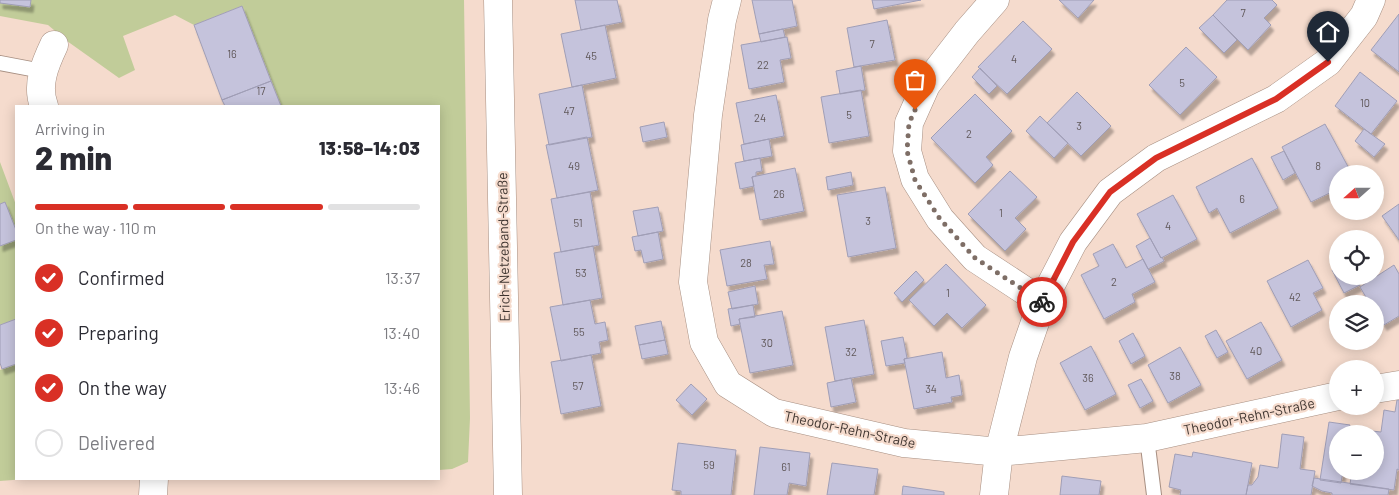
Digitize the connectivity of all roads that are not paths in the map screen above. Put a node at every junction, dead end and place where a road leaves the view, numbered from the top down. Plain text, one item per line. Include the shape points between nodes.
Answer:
1 (498, 0) edge
2 (727, 0) edge
3 (995, 0) edge
4 (1371, 0) edge
5 (54, 45) dead end
6 (0, 63) edge
7 (42, 71) junction
8 (44, 105) edge
9 (1042, 302) junction
10 (1399, 385) edge
11 (1384, 388) edge
12 (1329, 398) edge
13 (1147, 438) junction
14 (1000, 452) junction
15 (154, 480) edge
16 (153, 495) edge
17 (508, 495) edge
18 (994, 495) edge
19 (1154, 495) edge

1 - 17 street, Erich-Netzeband-Straße
2 - 14 street, Theodor-Rehn-Straße via 708,115 692,282 704,342 728,384 774,413 904,443
3 - 9 street via 926,85 909,123 907,151 915,180 940,219 975,258
4 - 9 street via 1364,16 1328,62 1276,99 1156,158 1110,192 1073,242
5 - 7 street
6 - 7 lane
7 - 8 street
9 - 14 street via 1023,357
10 - 11 street
12 - 13 street, Theodor-Rehn-Straße
13 - 14 street, Theodor-Rehn-Straße
13 - 19 lane
14 - 18 street
15 - 16 street

